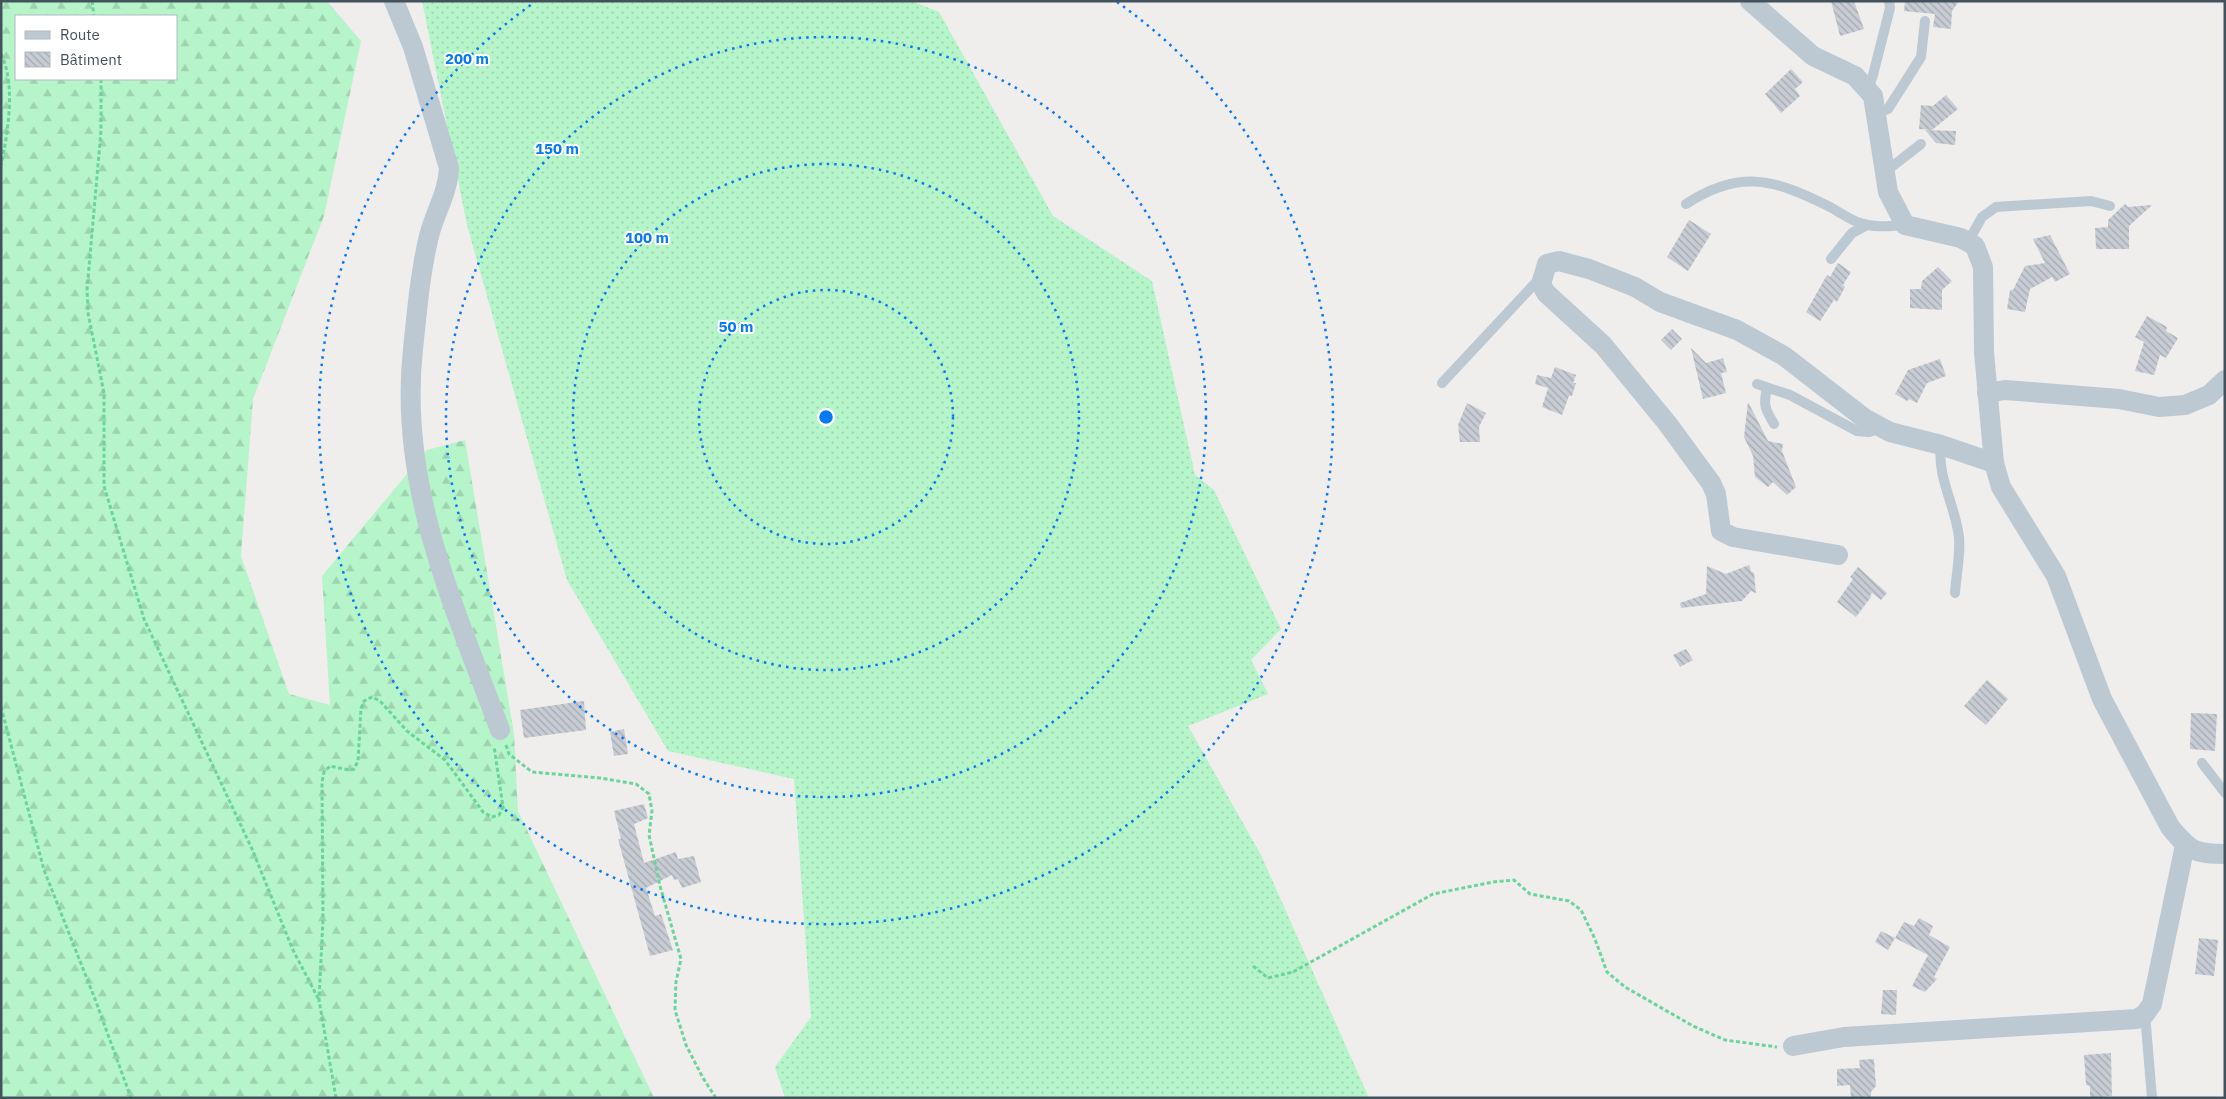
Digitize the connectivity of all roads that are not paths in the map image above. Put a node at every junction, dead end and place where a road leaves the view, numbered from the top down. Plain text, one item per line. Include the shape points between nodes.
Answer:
1 (394, 1) edge
2 (1750, 1) edge
3 (1889, 1) edge
4 (1925, 21) dead end
5 (1868, 90) junction
6 (1876, 114) junction
7 (1921, 144) dead end
8 (1885, 172) junction
9 (1686, 204) dead end
10 (2110, 206) dead end
11 (1867, 224) junction
12 (1905, 224) junction
13 (1968, 242) junction
14 (1831, 259) dead end
15 (1542, 275) junction
16 (2225, 380) edge
17 (1442, 384) dead end
18 (1987, 393) junction
19 (1774, 424) dead end
20 (1882, 428) junction
21 (1941, 445) junction
22 (1994, 463) junction
23 (1838, 556) dead end
24 (1955, 593) dead end
25 (497, 737) road end
26 (2202, 763) dead end
27 (2225, 794) edge
28 (2185, 845) junction
29 (2225, 854) edge
30 (2145, 1014) junction
31 (1794, 1046) road end
32 (2152, 1098) edge

1 - 25 street via 413,47 449,168 449,184 429,235 413,348 409,388 416,471 444,582
2 - 5 street via 1812,56 1855,76
3 - 5 lane via 1890,8
4 - 6 lane via 1921,57 1888,109
5 - 6 street via 1873,96
6 - 8 street
7 - 8 lane
8 - 12 street via 1888,192
9 - 11 lane via 1736,181 1762,182 1784,187
10 - 13 lane via 2091,201 1996,206 1982,217
11 - 12 lane via 1877,227
11 - 14 lane via 1852,233
12 - 13 street
13 - 18 street via 1976,246 1983,267
15 - 17 lane
15 - 20 street via 1547,264 1559,261 1590,269 1635,287 1660,302 1737,330 1784,356 1864,418
15 - 23 street via 1541,284 1546,293 1603,345 1711,483 1716,494 1721,531 1732,537
16 - 18 street via 2209,395 2185,405 2159,407 2119,399 2005,390
18 - 22 street
19 - 20 lane via 1765,410 1762,386 1790,395 1857,431
20 - 21 street
21 - 22 street
21 - 24 lane via 1939,460 1959,532
22 - 28 street via 2001,487 2056,576 2102,699 2170,827
26 - 27 lane
28 - 29 street via 2202,854
28 - 30 street via 2158,982 2152,1004
30 - 31 street via 2125,1021 1844,1037
30 - 32 lane

